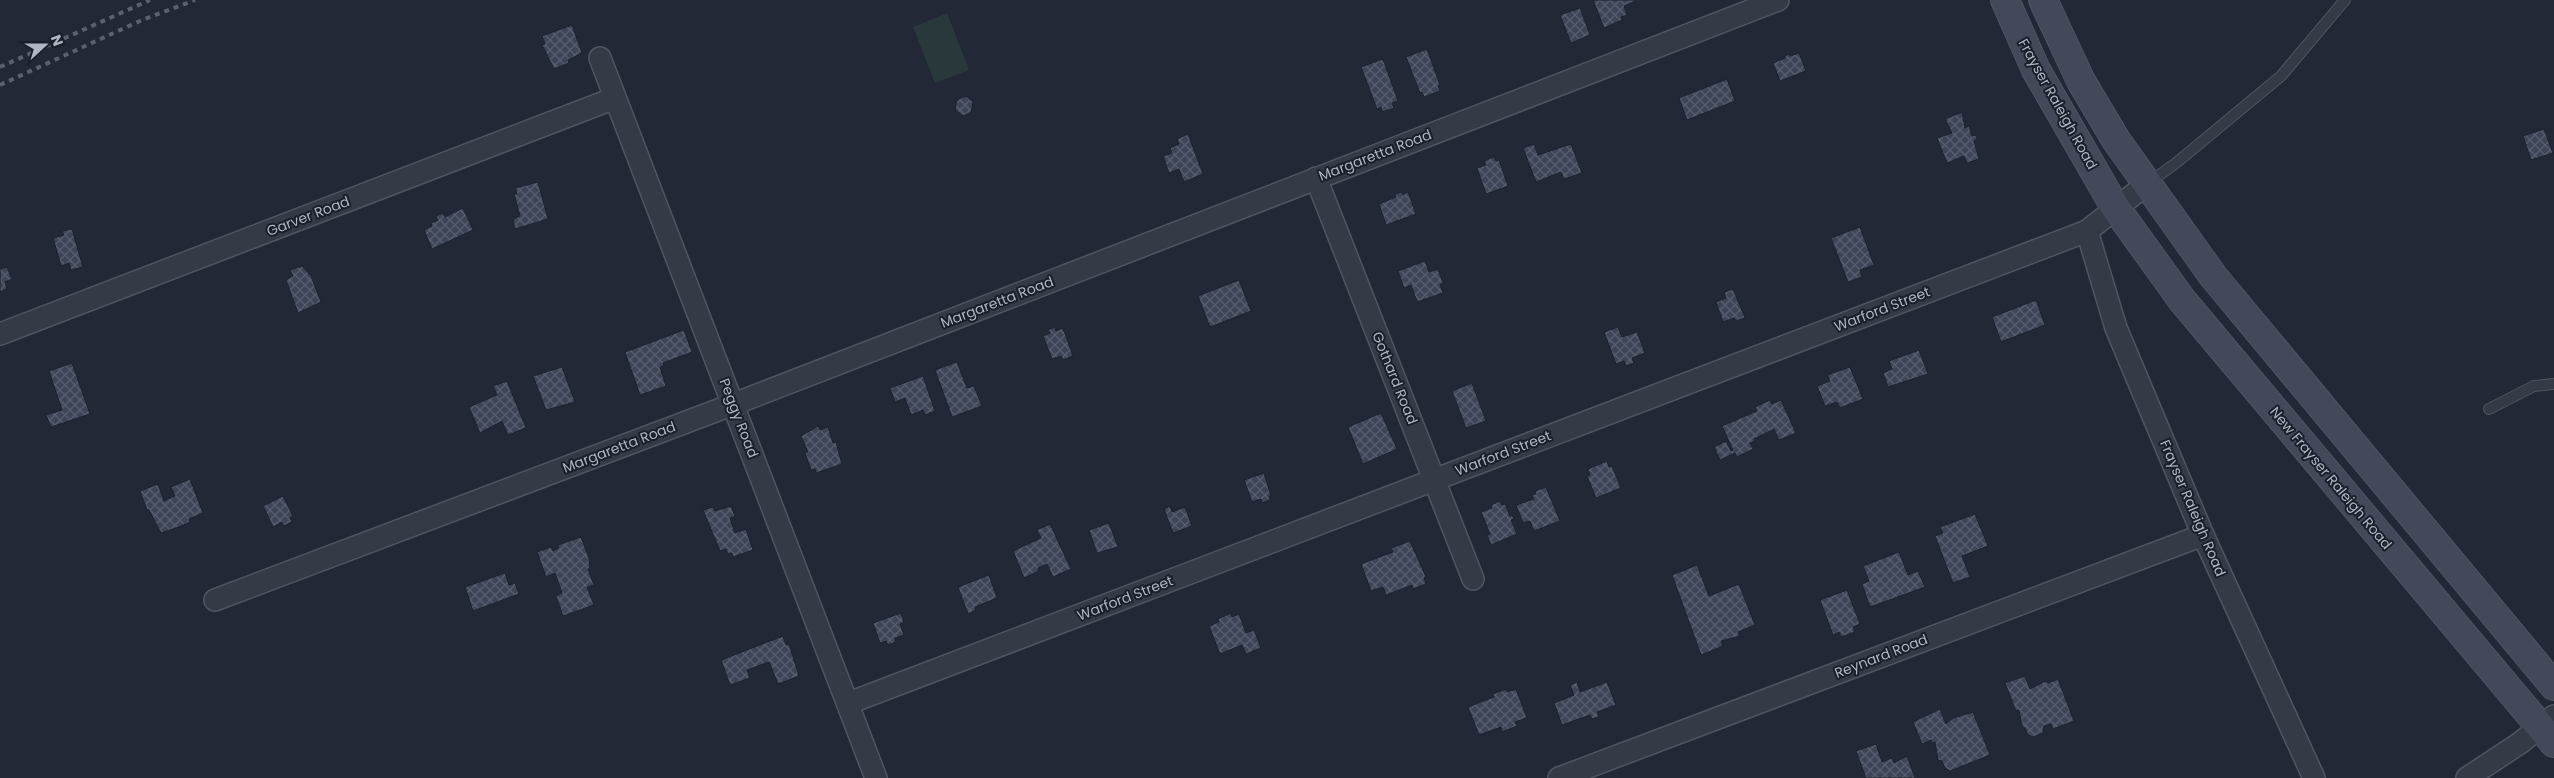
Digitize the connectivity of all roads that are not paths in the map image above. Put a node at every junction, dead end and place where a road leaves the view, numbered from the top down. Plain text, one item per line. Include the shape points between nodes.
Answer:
1 (1778, 0) edge
2 (2005, 0) edge
3 (2043, 0) edge
4 (2345, 0) edge
5 (600, 58) dead end
6 (615, 98) junction
7 (1316, 178) junction
8 (2146, 184) junction
9 (2115, 207) junction
10 (2087, 231) junction
11 (0, 334) edge
12 (2554, 384) edge
13 (734, 404) junction
14 (2489, 409) dead end
15 (1435, 479) junction
16 (2203, 535) junction
17 (1473, 579) dead end
18 (215, 600) dead end
19 (2554, 686) edge
20 (849, 703) junction
21 (2549, 728) edge
22 (876, 778) edge
23 (1559, 778) edge
24 (2314, 778) edge
25 (2467, 778) edge

1 - 7 street, Margaretta Road
2 - 9 main road, Frayser Raleigh Road via 2036,70
3 - 8 main road via 2081,81
4 - 8 lane via 2282,76
5 - 6 street, Peggy Road
6 - 11 street, Garver Road
6 - 13 street, Peggy Road
7 - 13 street, Margaretta Road
7 - 15 street, Gothard Road
8 - 9 street, Warford Street
8 - 19 main road via 2213,276
9 - 10 street, Warford Street
9 - 21 main road, New Frayser Raleigh Road via 2182,300
10 - 15 street, Warford Street
10 - 16 street, Frayser Raleigh Road via 2116,328
12 - 14 lane via 2534,386
13 - 18 street, Margaretta Road
13 - 20 street, Peggy Road
15 - 17 street, Gothard Road
15 - 20 street, Warford Street
16 - 23 street, Reynard Road
16 - 24 street, Frayser Raleigh Road
20 - 22 street, Peggy Road
21 - 25 street

